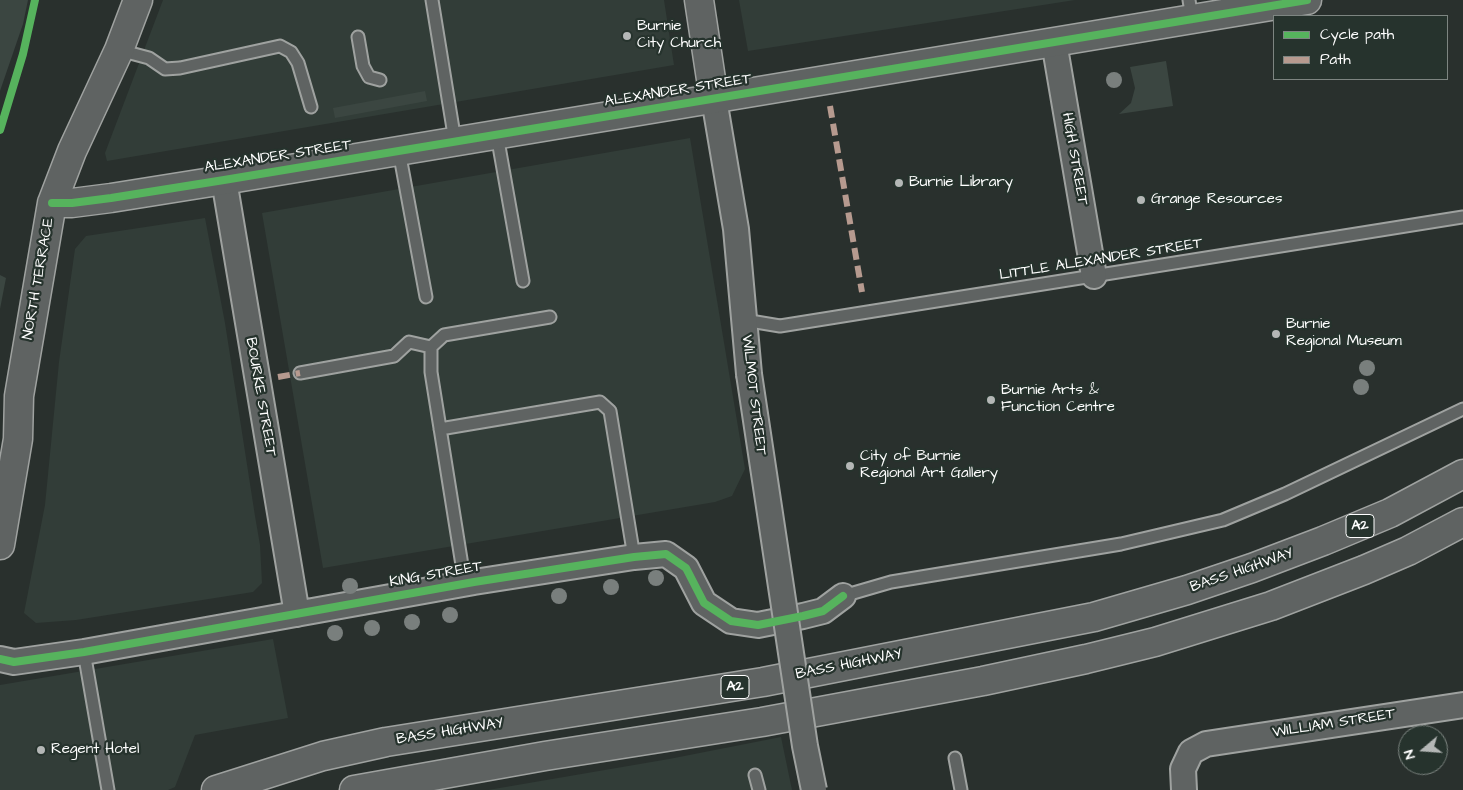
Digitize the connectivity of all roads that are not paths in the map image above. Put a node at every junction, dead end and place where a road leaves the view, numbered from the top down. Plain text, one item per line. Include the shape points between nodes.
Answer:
1 (138, 0) edge
2 (432, 0) edge
3 (699, 0) edge
4 (1293, 1) edge
5 (1191, 10) edge
6 (358, 37) dead end
7 (1054, 42) junction
8 (119, 50) junction
9 (380, 80) dead end
10 (714, 98) junction
11 (311, 107) dead end
12 (497, 135) junction
13 (456, 142) junction
14 (399, 151) junction
15 (224, 180) junction
16 (52, 203) junction
17 (1463, 217) edge
18 (1094, 276) junction
19 (523, 281) dead end
20 (426, 297) dead end
21 (550, 316) dead end
22 (744, 320) junction
23 (431, 347) junction
24 (300, 373) dead end
25 (1463, 409) edge
26 (440, 429) junction
27 (1463, 474) edge
28 (1463, 522) edge
29 (0, 544) edge
30 (634, 557) junction
31 (465, 584) junction
32 (842, 596) joint
33 (297, 614) junction
34 (84, 652) junction
35 (0, 659) edge
36 (1463, 705) edge
37 (955, 758) dead end
38 (755, 775) dead end
39 (108, 790) edge
40 (216, 790) edge
41 (354, 790) edge
42 (758, 790) edge
43 (814, 790) edge
44 (961, 790) edge
45 (1184, 790) edge

1 - 8 main road, NORTH TERRACE
2 - 13 lane
3 - 10 main road, WILMOT STREET
4 - 5 main road, ALEXANDER STREET
5 - 7 main road, ALEXANDER STREET
6 - 9 lane via 363,66 370,77
7 - 10 main road, ALEXANDER STREET
7 - 18 street, HIGH STREET
8 - 11 lane via 149,58 165,69 280,46 291,52 298,63
8 - 16 main road, NORTH TERRACE via 72,151
10 - 12 main road, ALEXANDER STREET
10 - 22 street, WILMOT STREET via 736,229
12 - 13 main road, ALEXANDER STREET
12 - 19 lane
13 - 14 main road, ALEXANDER STREET
14 - 15 main road, ALEXANDER STREET
14 - 20 lane
15 - 16 main road, ALEXANDER STREET via 111,198
15 - 33 street, BOURKE STREET
16 - 29 main road, NORTH TERRACE via 19,396 18,439
17 - 18 lane, LITTLE ALEXANDER STREET
18 - 22 lane, LITTLE ALEXANDER STREET via 780,326
21 - 23 lane via 444,335
22 - 43 street, WILMOT STREET, bridge via 749,374
23 - 24 lane via 409,342 394,356
23 - 26 lane via 431,372
25 - 32 lane via 1223,520 1122,544 891,582
26 - 30 lane via 600,402 610,411
26 - 31 lane
27 - 40 main road, BASS HIGHWAY / A2 via 1390,513 1323,542 1187,590 1094,617 763,682 386,742 323,756
28 - 41 main road via 1364,570 1271,606 1155,642 983,681 762,722
30 - 31 street, KING STREET
30 - 32 street, KING STREET via 666,554 686,568 704,603 731,622 758,625 803,616 822,611
31 - 33 street, KING STREET
33 - 34 street, KING STREET
34 - 35 street, KING STREET via 14,662
34 - 39 lane
36 - 45 street, WILLIAM STREET via 1206,744 1191,752 1183,769
37 - 44 lane
38 - 42 lane

